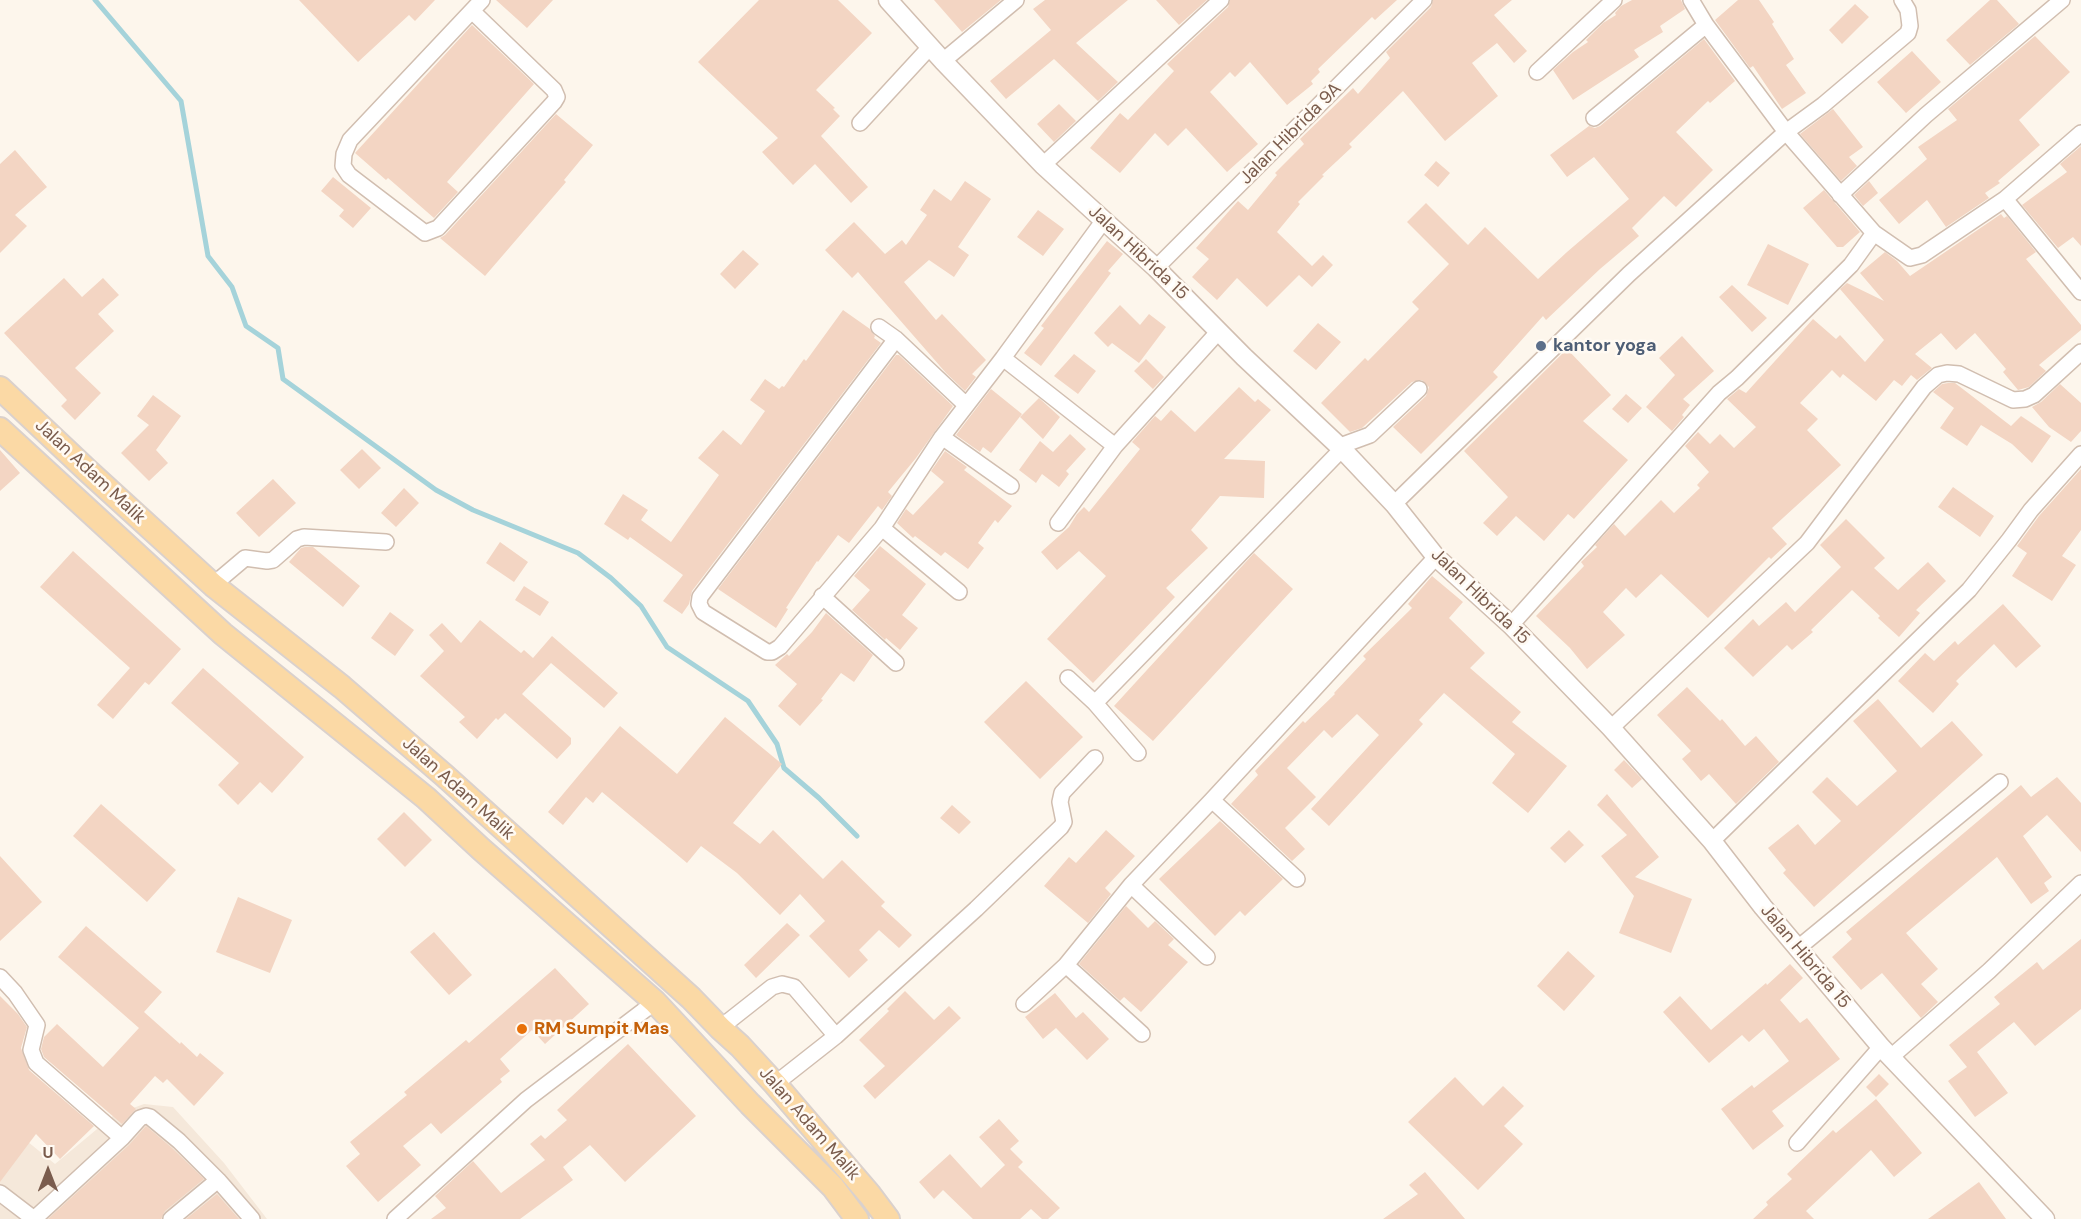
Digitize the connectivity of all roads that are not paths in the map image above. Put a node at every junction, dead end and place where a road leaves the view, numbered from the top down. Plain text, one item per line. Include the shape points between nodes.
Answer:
1 (888, 0) edge
2 (1016, 0) edge
3 (1221, 0) edge
4 (1424, 0) edge
5 (1614, 0) edge
6 (1691, 0) edge
7 (1902, 0) edge
8 (2062, 0) edge
9 (477, 6) edge
10 (1706, 24) junction
11 (930, 46) junction
12 (943, 61) junction
13 (1537, 72) dead end
14 (1594, 118) dead end
15 (860, 123) dead end
16 (1786, 132) junction
17 (2081, 133) edge
18 (1043, 165) junction
19 (1840, 195) junction
20 (2005, 199) junction
21 (1104, 220) junction
22 (1874, 233) junction
23 (1156, 268) junction
24 (2081, 292) edge
25 (879, 327) dead end
26 (1219, 331) junction
27 (896, 339) junction
28 (2081, 352) edge
29 (1003, 358) junction
30 (0, 388) edge
31 (1419, 389) dead end
32 (966, 405) junction
33 (0, 429) edge
34 (942, 437) junction
35 (1115, 446) junction
36 (1341, 448) junction
37 (2081, 454) edge
38 (1011, 486) dead end
39 (1394, 504) junction
40 (1058, 523) dead end
41 (882, 528) junction
42 (386, 542) dead end
43 (1436, 557) junction
44 (213, 585) junction
45 (959, 592) dead end
46 (822, 596) junction
47 (1511, 625) junction
48 (896, 663) dead end
49 (1068, 678) dead end
50 (1095, 703) junction
51 (1611, 728) junction
52 (1138, 753) dead end
53 (1095, 758) dead end
54 (445, 776) junction
55 (2000, 782) dead end
56 (426, 798) junction
57 (1212, 800) junction
58 (502, 828) junction
59 (1712, 841) junction
60 (481, 849) junction
61 (1297, 879) dead end
62 (2081, 883) edge
63 (1131, 885) junction
64 (1798, 948) junction
65 (1207, 957) dead end
66 (1066, 965) junction
67 (0, 977) edge
68 (692, 998) junction
69 (655, 1002) junction
70 (1023, 1004) dead end
71 (671, 1019) junction
72 (720, 1028) junction
73 (1142, 1034) dead end
74 (836, 1036) junction
75 (1886, 1052) junction
76 (774, 1084) junction
77 (750, 1104) junction
78 (122, 1138) junction
79 (1797, 1143) dead end
80 (218, 1180) junction
81 (0, 1193) edge
82 (34, 1219) edge
83 (172, 1219) edge
84 (252, 1219) edge
85 (395, 1219) edge
86 (857, 1219) edge
87 (888, 1219) edge
88 (2045, 1219) edge

1 - 11 street, Jalan Hibrida 15
2 - 12 street
3 - 18 street
4 - 23 street, Jalan Hibrida 9A
5 - 13 street
6 - 10 street
7 - 16 street via 1908,10 1908,33
8 - 19 street via 1926,115
9 - 9 street via 350,140 344,154 343,166 349,175 425,233 438,228 557,96
10 - 14 street
10 - 16 street
11 - 12 street, Jalan Hibrida 15
11 - 15 street
12 - 18 street, Jalan Hibrida 15
16 - 19 street
16 - 39 street via 1629,274
17 - 20 street
18 - 21 street, Jalan Hibrida 15
19 - 22 street
20 - 22 street via 1915,258 1905,256
20 - 24 street
21 - 23 street, Jalan Hibrida 15
21 - 29 street
22 - 47 street via 1851,265 1719,393
23 - 26 street, Jalan Hibrida 15
25 - 27 street
26 - 35 street
26 - 36 street, Jalan Hibrida 15
27 - 32 street
27 - 46 street via 700,597 699,604 702,612 772,652
28 - 51 street via 2025,399 2013,400 1959,374 1938,375 1924,387 1807,543
29 - 32 street
29 - 35 street
30 - 44 main road, Jalan Adam Malik
31 - 36 street via 1370,435
32 - 34 street
33 - 56 main road, Jalan Adam Malik via 223,634
34 - 38 street
34 - 41 street
35 - 40 street
36 - 39 street, Jalan Hibrida 15
36 - 50 street
37 - 59 street via 1969,590
39 - 43 street, Jalan Hibrida 15
41 - 45 street
41 - 46 street
42 - 44 street via 304,537 273,560 245,558
43 - 47 street, Jalan Hibrida 15
43 - 57 street
44 - 54 main road, Jalan Adam Malik via 342,687
46 - 48 street
47 - 51 street, Jalan Hibrida 15
49 - 50 street
50 - 52 street
51 - 59 street, Jalan Hibrida 15
53 - 74 street via 1062,793 1061,827
54 - 56 main road
54 - 58 main road, Jalan Adam Malik
55 - 64 street
56 - 60 main road, Jalan Adam Malik
57 - 61 street
57 - 63 street
58 - 60 main road
58 - 68 main road, Jalan Adam Malik
59 - 64 street, Jalan Hibrida 15
60 - 69 main road, Jalan Adam Malik
62 - 75 street via 1989,971
63 - 65 street
63 - 66 street
64 - 75 street, Jalan Hibrida 15
66 - 70 street
66 - 73 street
67 - 78 street via 37,1025 31,1050 36,1063
68 - 71 main road
68 - 72 main road, Jalan Adam Malik
69 - 71 main road, Jalan Adam Malik
69 - 85 street via 526,1100
71 - 77 main road, Jalan Adam Malik
72 - 74 street via 772,987 782,984 794,987
72 - 76 main road, Jalan Adam Malik
74 - 76 street
75 - 79 street
75 - 88 street, Jalan Hibrida 15
76 - 77 main road
76 - 87 main road, Jalan Adam Malik
77 - 86 main road, Jalan Adam Malik via 833,1187
78 - 80 street via 140,1118 150,1117
78 - 82 street
80 - 83 street
80 - 84 street
81 - 82 street

